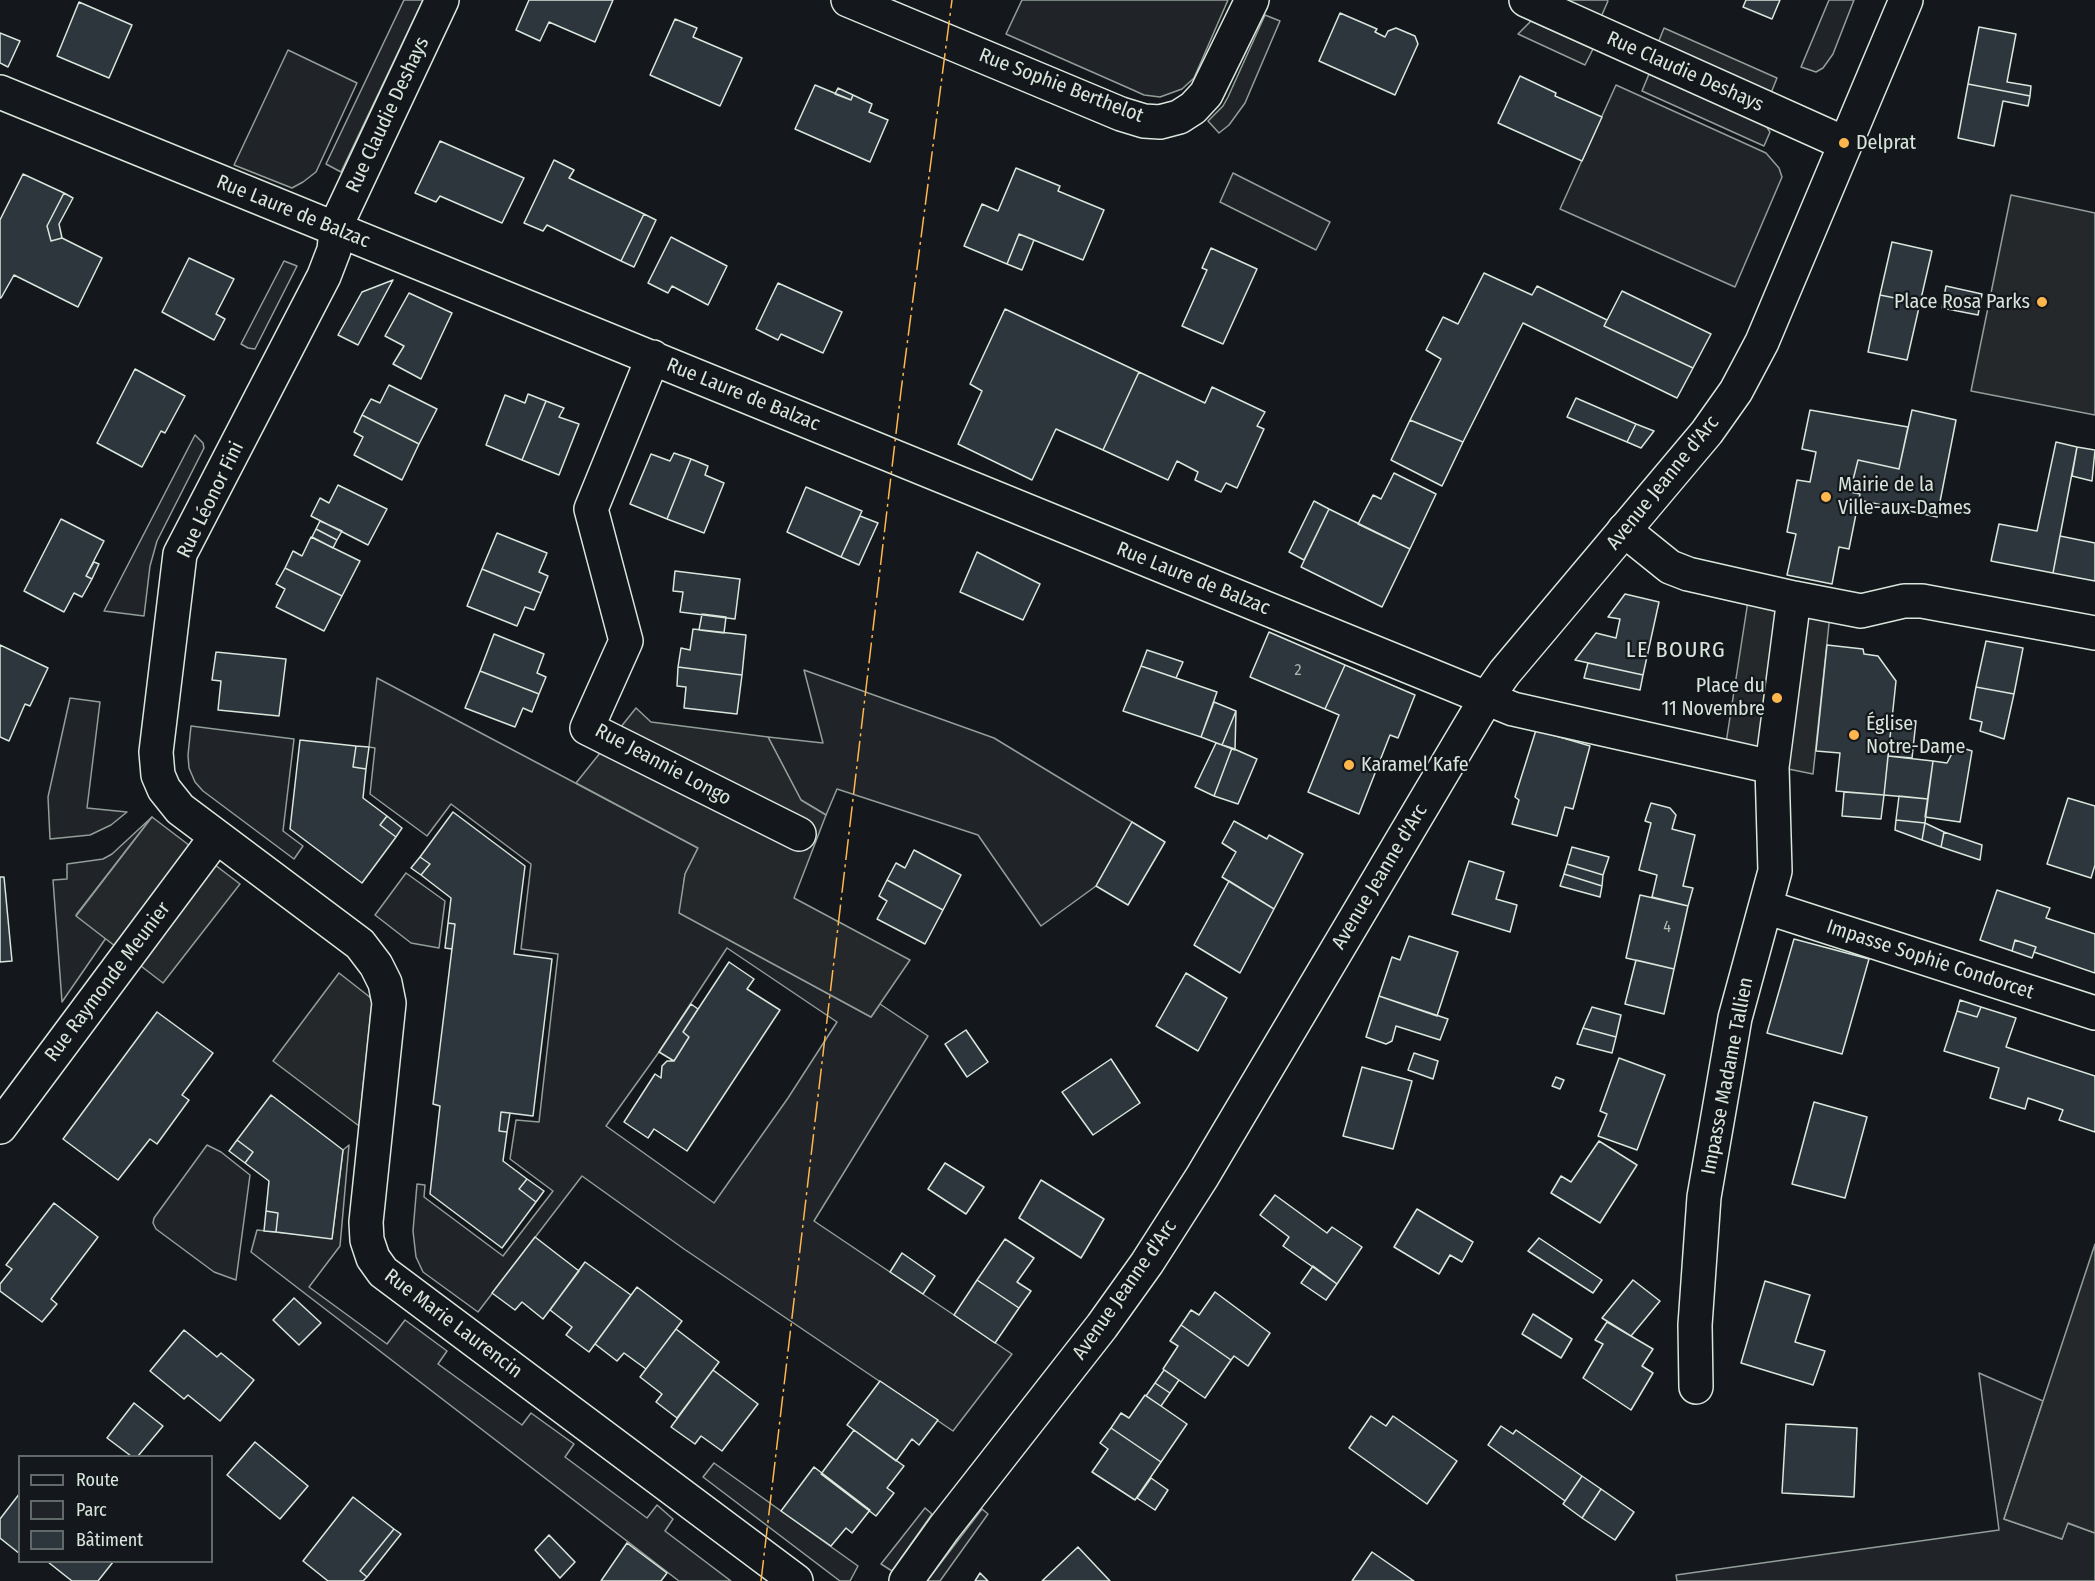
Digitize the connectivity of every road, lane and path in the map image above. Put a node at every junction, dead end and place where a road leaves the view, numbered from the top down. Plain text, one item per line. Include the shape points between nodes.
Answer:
1 (442, 0) edge
2 (848, 0) edge
3 (1252, 0) edge
4 (1526, 0) edge
5 (1906, 0) edge
6 (0, 93) edge
7 (1844, 143) junction
8 (336, 230) junction
9 (653, 357) junction
10 (1624, 531) junction
11 (1794, 598) junction
12 (2095, 633) edge
13 (1486, 699) junction
14 (1772, 767) junction
15 (799, 834) dead end
16 (216, 837) junction
17 (1766, 907) junction
18 (2095, 1013) edge
19 (0, 1127) edge
20 (1696, 1387) dead end
21 (796, 1581) edge
22 (906, 1581) edge

1 - 8 street, Rue Claudie Deshays
2 - 3 street, Rue Sophie Berthelot via 1120,114 1160,122 1179,117 1206,94
4 - 7 street, Rue Claudie Deshays
5 - 7 street, Avenue Jeanne d'Arc
6 - 8 street, Rue Laure de Balzac
7 - 10 street, Avenue Jeanne d'Arc via 1762,342 1736,391
8 - 9 street, Rue Laure de Balzac
8 - 16 street, Rue Léonor Fini via 334,250 324,276 180,554 156,752 158,775 180,808
9 - 13 street, Rue Laure de Balzac
9 - 15 street, Rue Jeannie Longo via 591,509 626,641 587,728
10 - 11 street via 1670,567
10 - 13 street, Avenue Jeanne d'Arc
11 - 12 street via 1861,611 1922,601
11 - 14 street, Impasse Madame Tallien
13 - 14 street, Rue Laure de Balzac via 1513,709
13 - 22 street, Avenue Jeanne d'Arc via 1147,1263
14 - 17 street, Impasse Madame Tallien via 1774,871
16 - 19 street, Rue Raymonde Meunier
16 - 21 street, Rue Marie Laurencin via 360,944 386,983 389,1003 366,1222 373,1258 383,1272
17 - 18 street, Impasse Sophie Condorcet
17 - 20 street, Impasse Madame Tallien via 1736,1018 1704,1197 1695,1325

